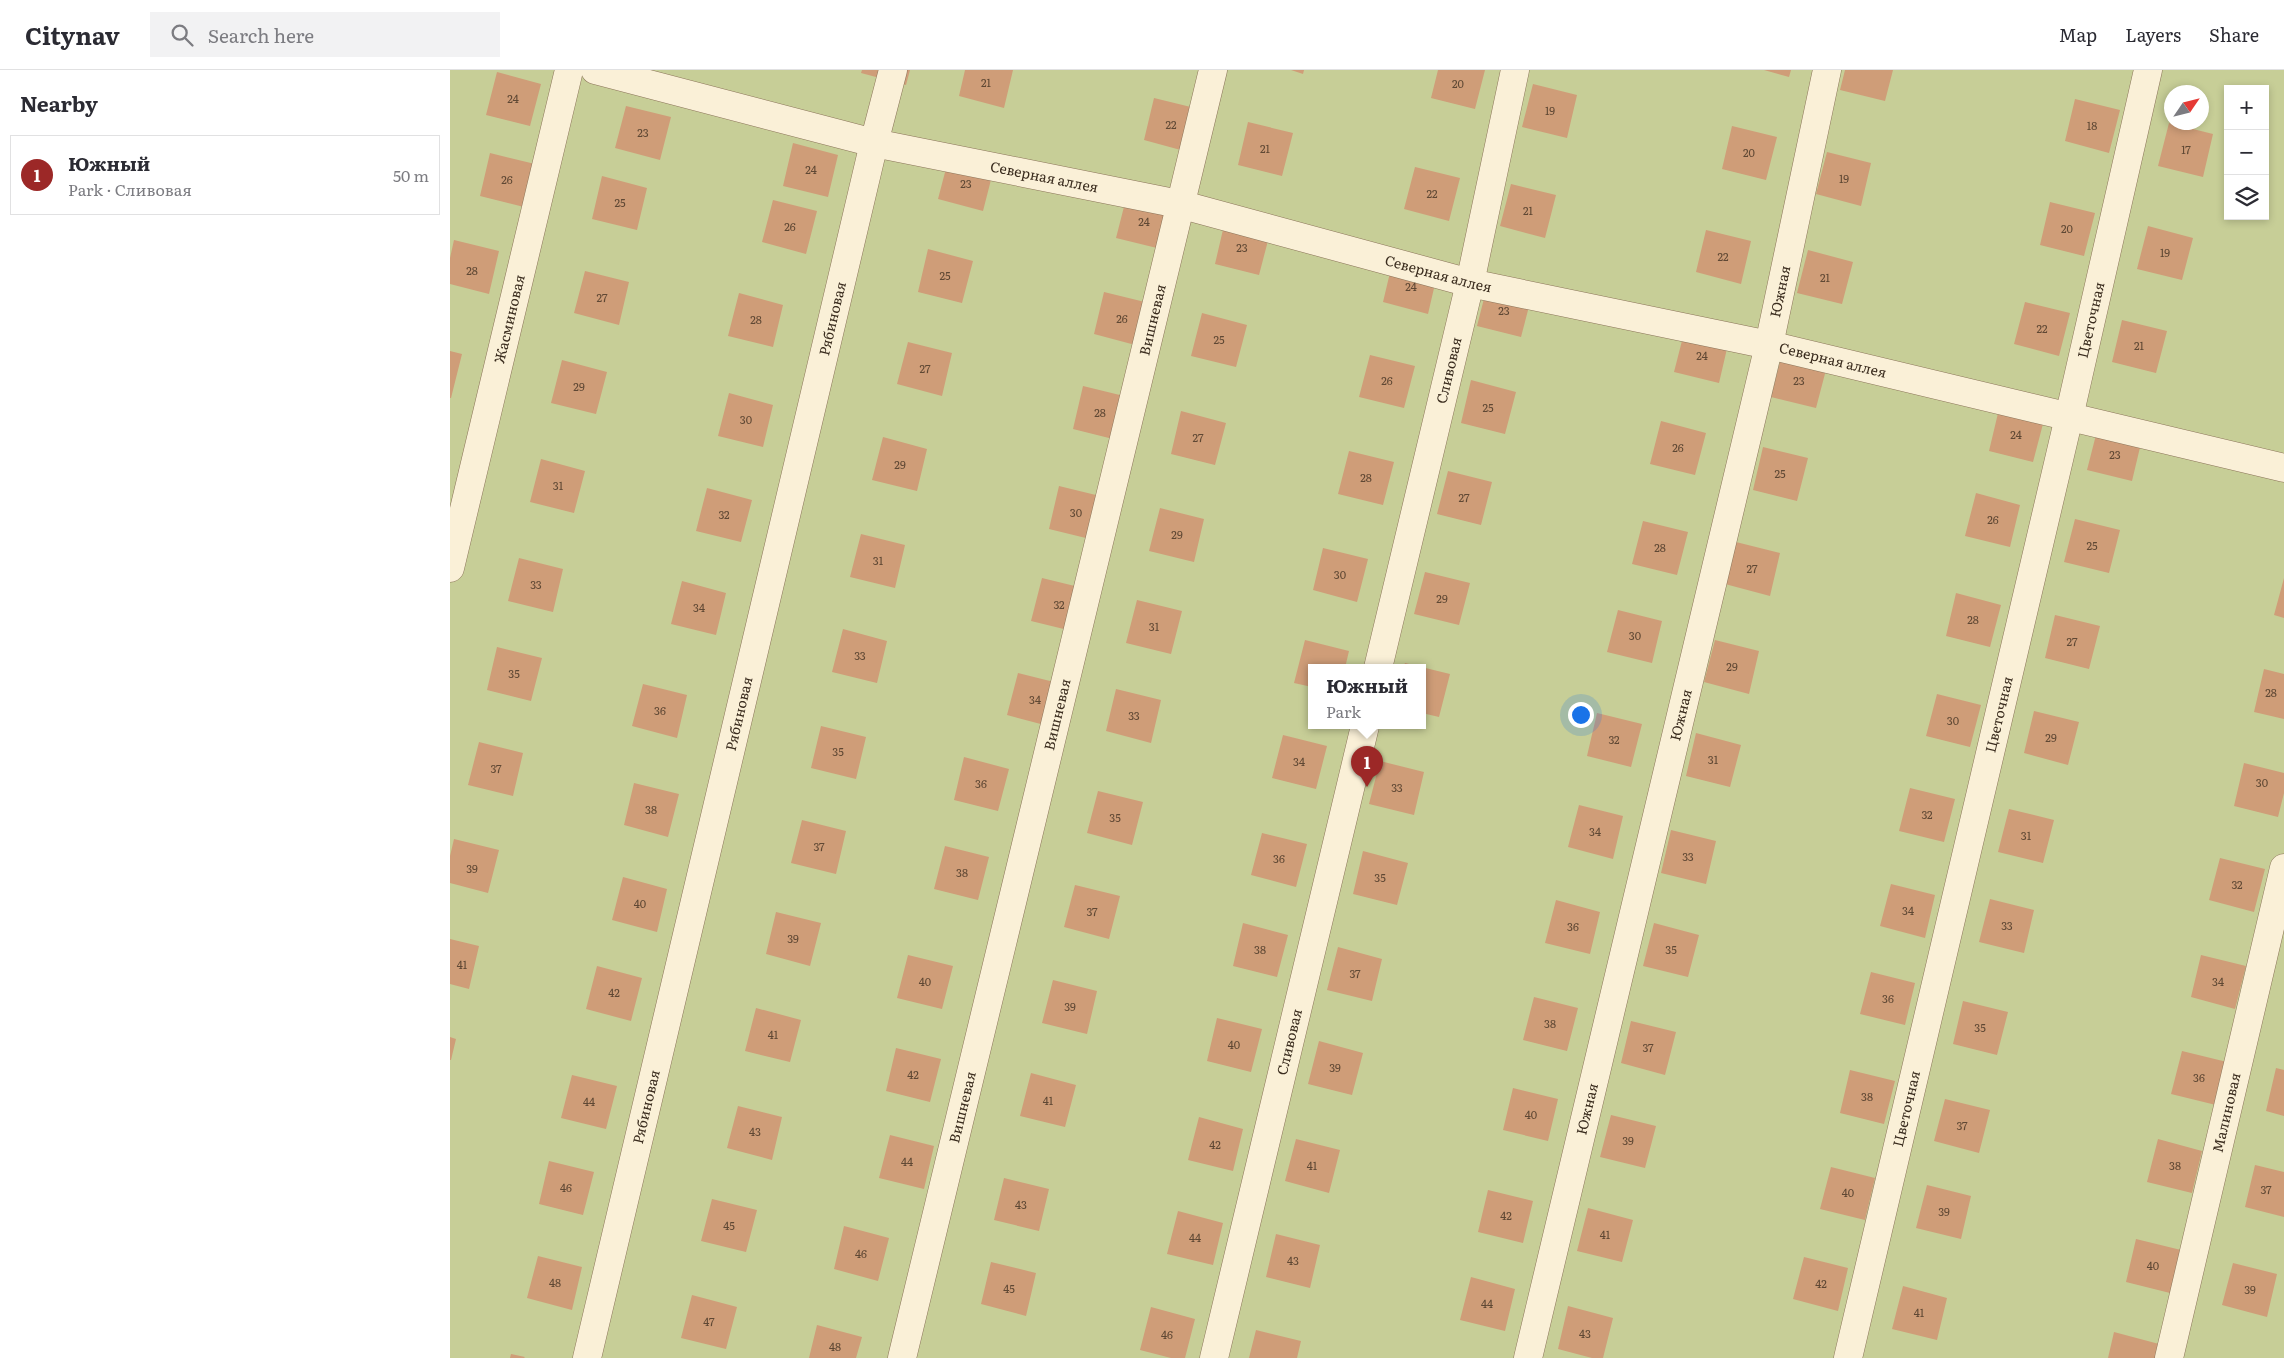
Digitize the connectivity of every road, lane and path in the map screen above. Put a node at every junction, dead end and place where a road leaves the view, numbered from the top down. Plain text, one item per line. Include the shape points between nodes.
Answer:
1 (569, 70) edge
2 (595, 70) edge
3 (893, 70) edge
4 (1213, 70) edge
5 (1515, 70) edge
6 (1827, 70) edge
7 (2148, 70) edge
8 (874, 143) junction
9 (1179, 204) junction
10 (1470, 283) junction
11 (1770, 345) junction
12 (2069, 417) junction
13 (2284, 468) edge
14 (450, 568) edge
15 (1379, 664) edge
16 (1364, 729) edge
17 (2284, 868) edge
18 (587, 1358) edge
19 (902, 1358) edge
20 (1214, 1358) edge
21 (1528, 1358) edge
22 (1848, 1358) edge
23 (2169, 1358) edge

1 - 14 street, Жасминовая
2 - 8 street, Северная аллея
3 - 8 street, Рябиновая
4 - 9 street, Вишневая
5 - 10 street, Сливовая
6 - 11 street, Южная
7 - 12 street, Цветочная
8 - 9 street, Северная аллея
8 - 18 street, Рябиновая
9 - 10 street, Северная аллея
9 - 19 street, Вишневая
10 - 11 street, Северная аллея
10 - 15 street, Сливовая
11 - 12 street, Северная аллея
11 - 21 street, Южная
12 - 13 street, Северная аллея
12 - 22 street, Цветочная
16 - 20 street, Сливовая
17 - 23 street, Малиновая

